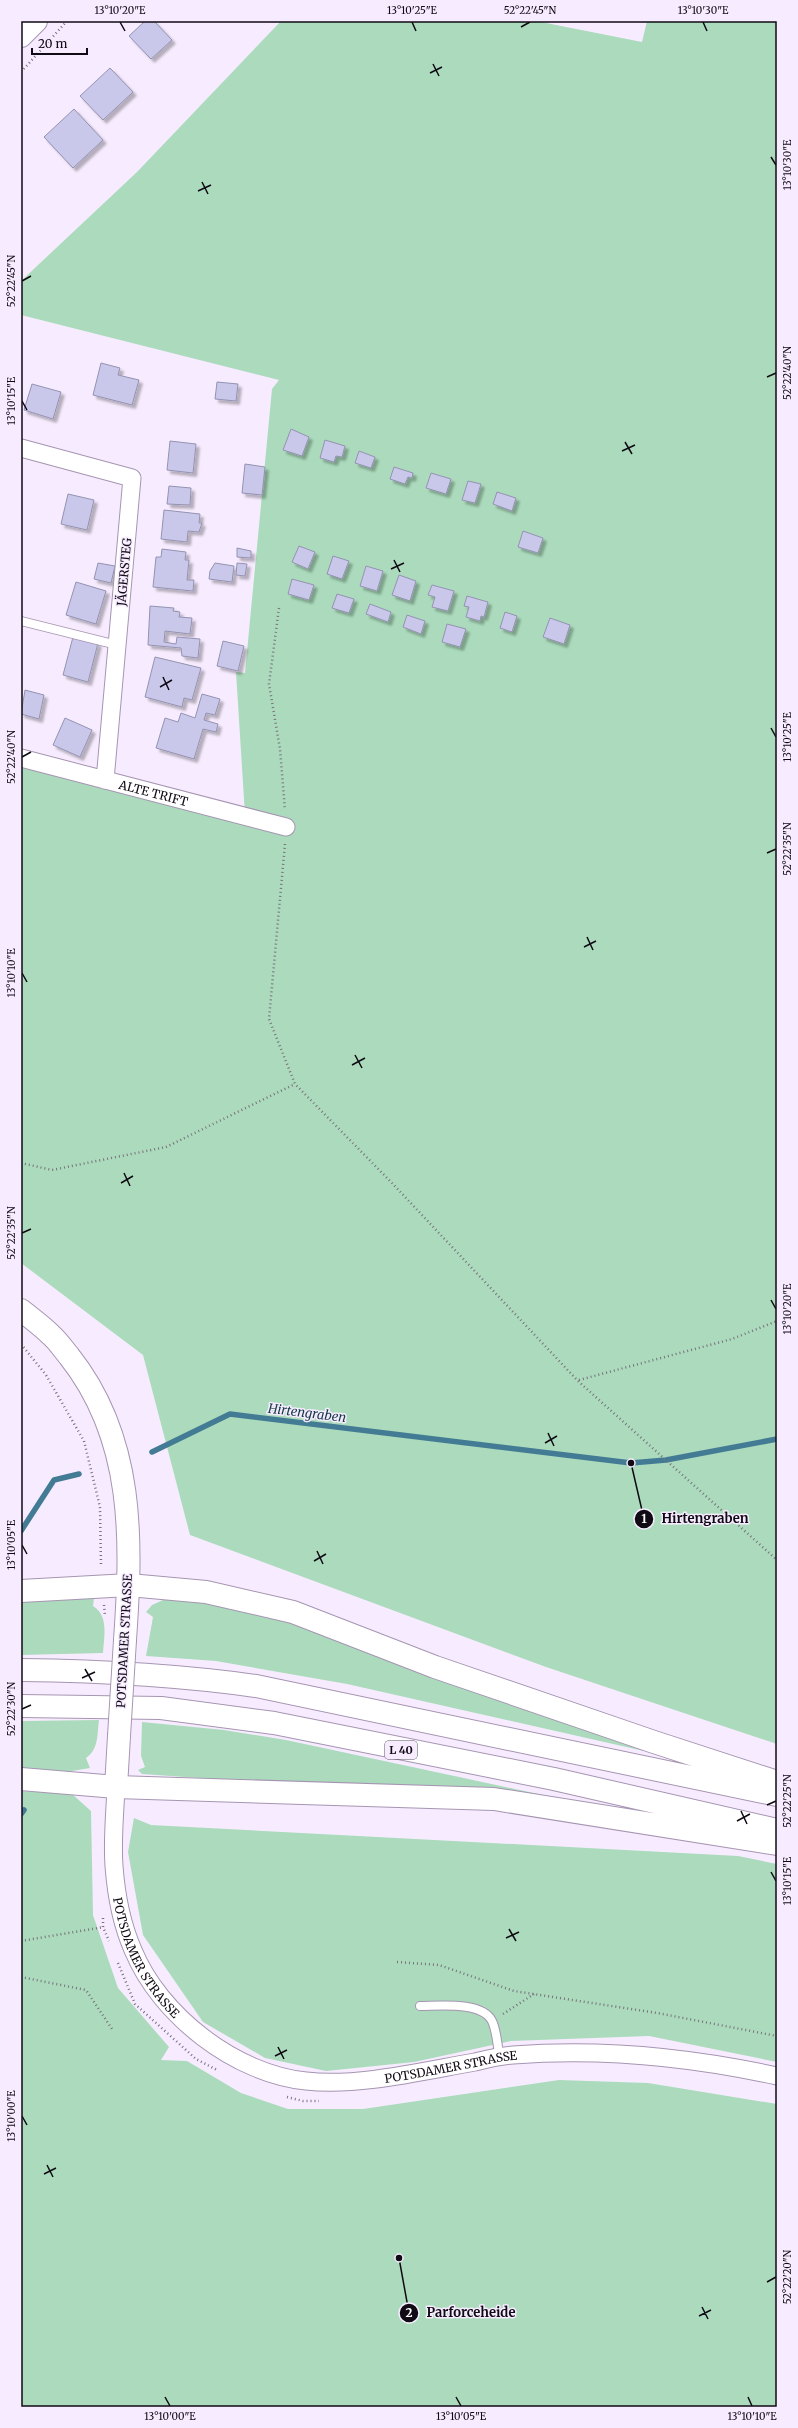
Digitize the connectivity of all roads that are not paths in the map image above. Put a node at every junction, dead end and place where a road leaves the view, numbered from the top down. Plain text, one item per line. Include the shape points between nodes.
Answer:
1 (36, 21) edge
2 (21, 36) edge
3 (21, 448) edge
4 (21, 622) edge
5 (117, 645) junction
6 (21, 758) edge
7 (105, 780) junction
8 (286, 827) road end
9 (21, 1310) edge
10 (129, 1585) junction
11 (21, 1591) edge
12 (21, 1670) edge
13 (21, 1706) edge
14 (21, 1779) edge
15 (777, 1782) edge
16 (116, 1787) junction
17 (777, 1795) edge
18 (777, 1830) edge
19 (777, 1844) edge
20 (420, 2006) dead end
21 (500, 2057) junction
22 (777, 2076) edge

1 - 2 main road
3 - 5 street, JÄGERSTEG via 132,478
4 - 5 lane
5 - 7 street, JÄGERSTEG
6 - 7 street, ALTE TRIFT
7 - 8 street, ALTE TRIFT
9 - 10 main road, POTSDAMER STRASSE via 52,1335 81,1371 102,1407 117,1449 124,1494
10 - 11 main road
10 - 15 main road via 206,1592 293,1612 436,1667
10 - 16 main road, POTSDAMER STRASSE, bridge
12 - 17 main road via 94,1671 201,1678 256,1686
13 - 18 main road, L 40 via 161,1708 274,1723 554,1779
14 - 16 main road
16 - 19 main road via 494,1799
16 - 21 street, POTSDAMER STRASSE via 114,1865 124,1922 133,1951 182,2020 237,2061 306,2081 356,2081
20 - 21 lane via 454,2005 477,2008 492,2020
21 - 22 street, POTSDAMER STRASSE via 611,2052 688,2060

